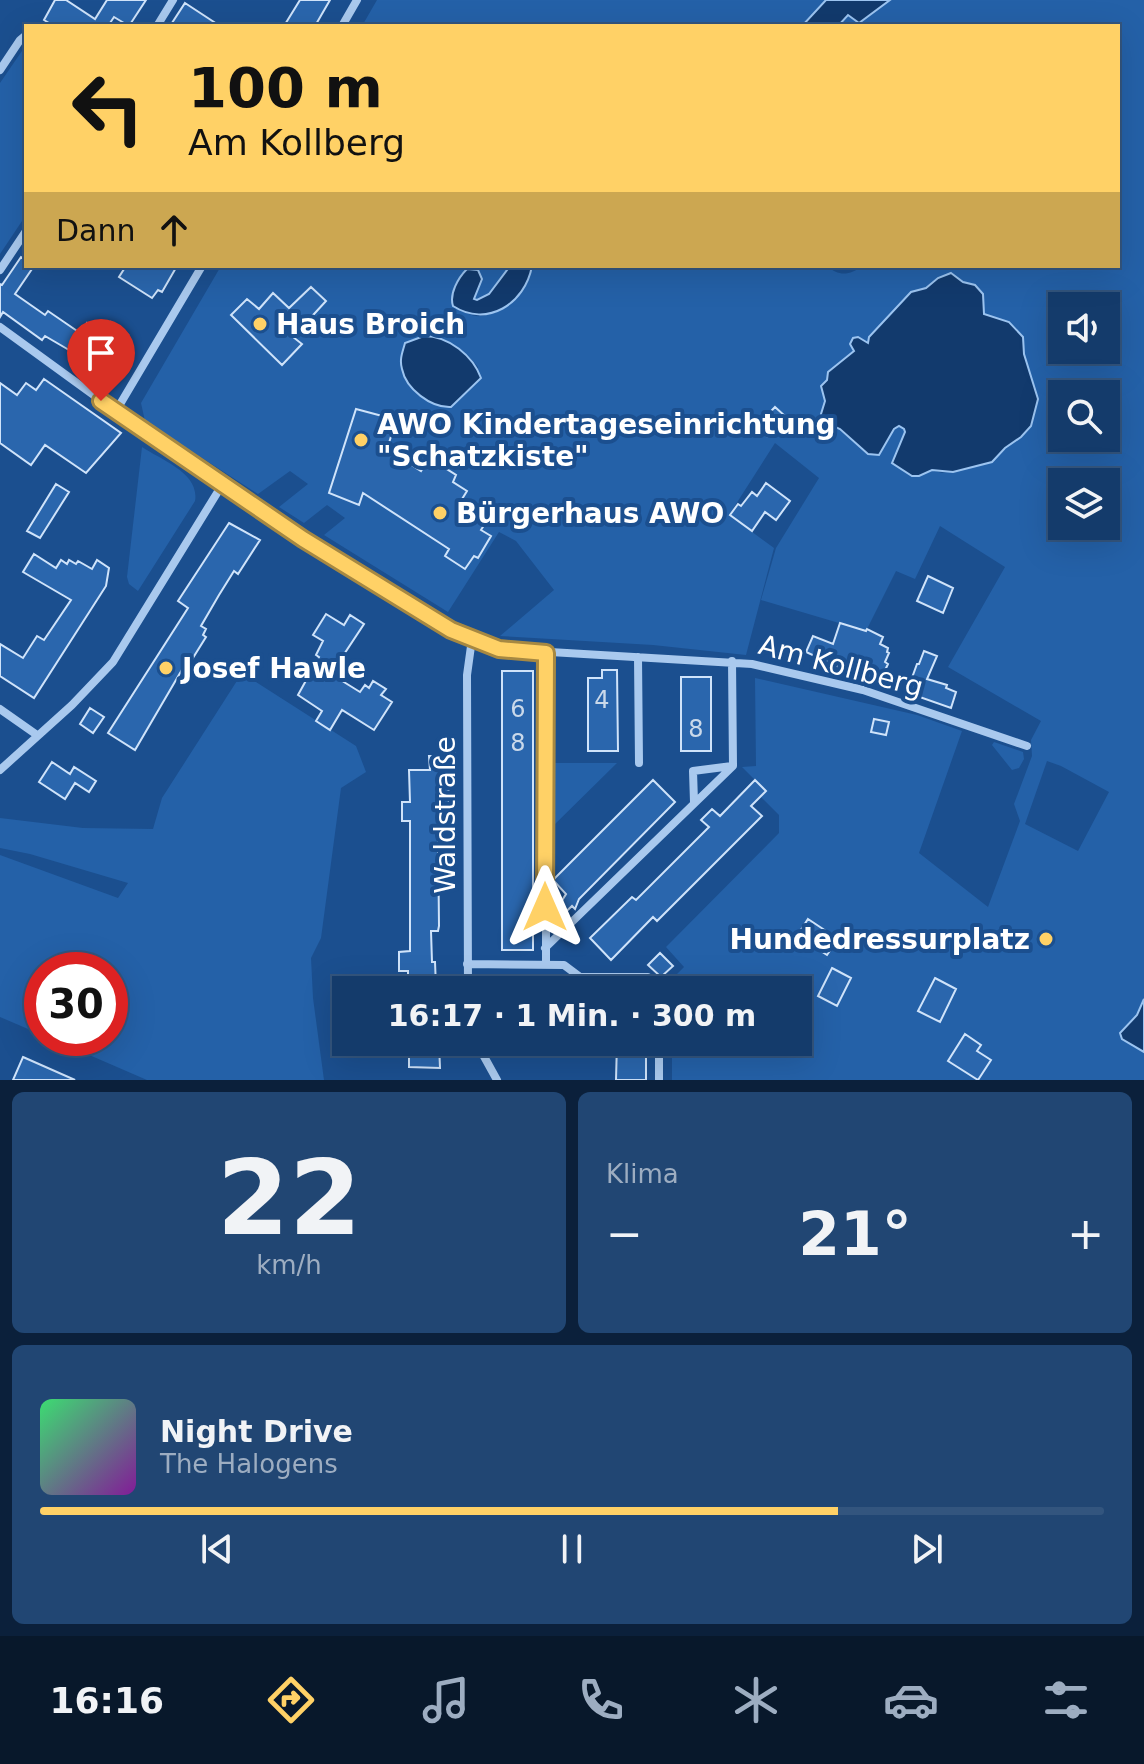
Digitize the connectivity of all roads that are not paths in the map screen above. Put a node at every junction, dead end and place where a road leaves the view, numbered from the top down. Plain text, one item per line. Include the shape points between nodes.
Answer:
1 (173, 0) edge
2 (357, 0) edge
3 (158, 24) edge
4 (343, 24) edge
5 (24, 37) edge
6 (0, 70) edge
7 (24, 234) edge
8 (201, 268) edge
9 (0, 270) edge
10 (0, 327) edge
11 (116, 411) junction
12 (222, 485) junction
13 (472, 639) junction
14 (546, 653) junction
15 (638, 657) junction
16 (732, 661) junction
17 (0, 709) edge
18 (37, 735) junction
19 (1027, 746) dead end
20 (639, 763) dead end
21 (733, 766) junction
22 (0, 770) edge
23 (694, 802) junction
24 (545, 948) junction
25 (467, 964) junction
26 (546, 965) junction
27 (467, 976) edge
28 (579, 976) edge
29 (484, 1056) edge
30 (659, 1056) edge
31 (497, 1080) edge
32 (659, 1080) edge

1 - 3 street
2 - 4 street
5 - 6 street
7 - 9 street
8 - 11 street
10 - 11 street
11 - 12 street
12 - 13 street
12 - 18 street via 113,662
13 - 14 street, Am Kollberg via 499,649
13 - 25 street, Waldstraße via 467,675
14 - 15 street, Am Kollberg
14 - 24 street
15 - 16 street, Am Kollberg
15 - 20 street
16 - 19 street, Am Kollberg via 863,690
16 - 21 street
17 - 18 street
18 - 22 street
21 - 23 street
21 - 23 street via 693,771
23 - 24 street
24 - 26 street
25 - 26 street
25 - 27 street, Waldstraße
26 - 28 street via 564,965
29 - 31 street
30 - 32 street

